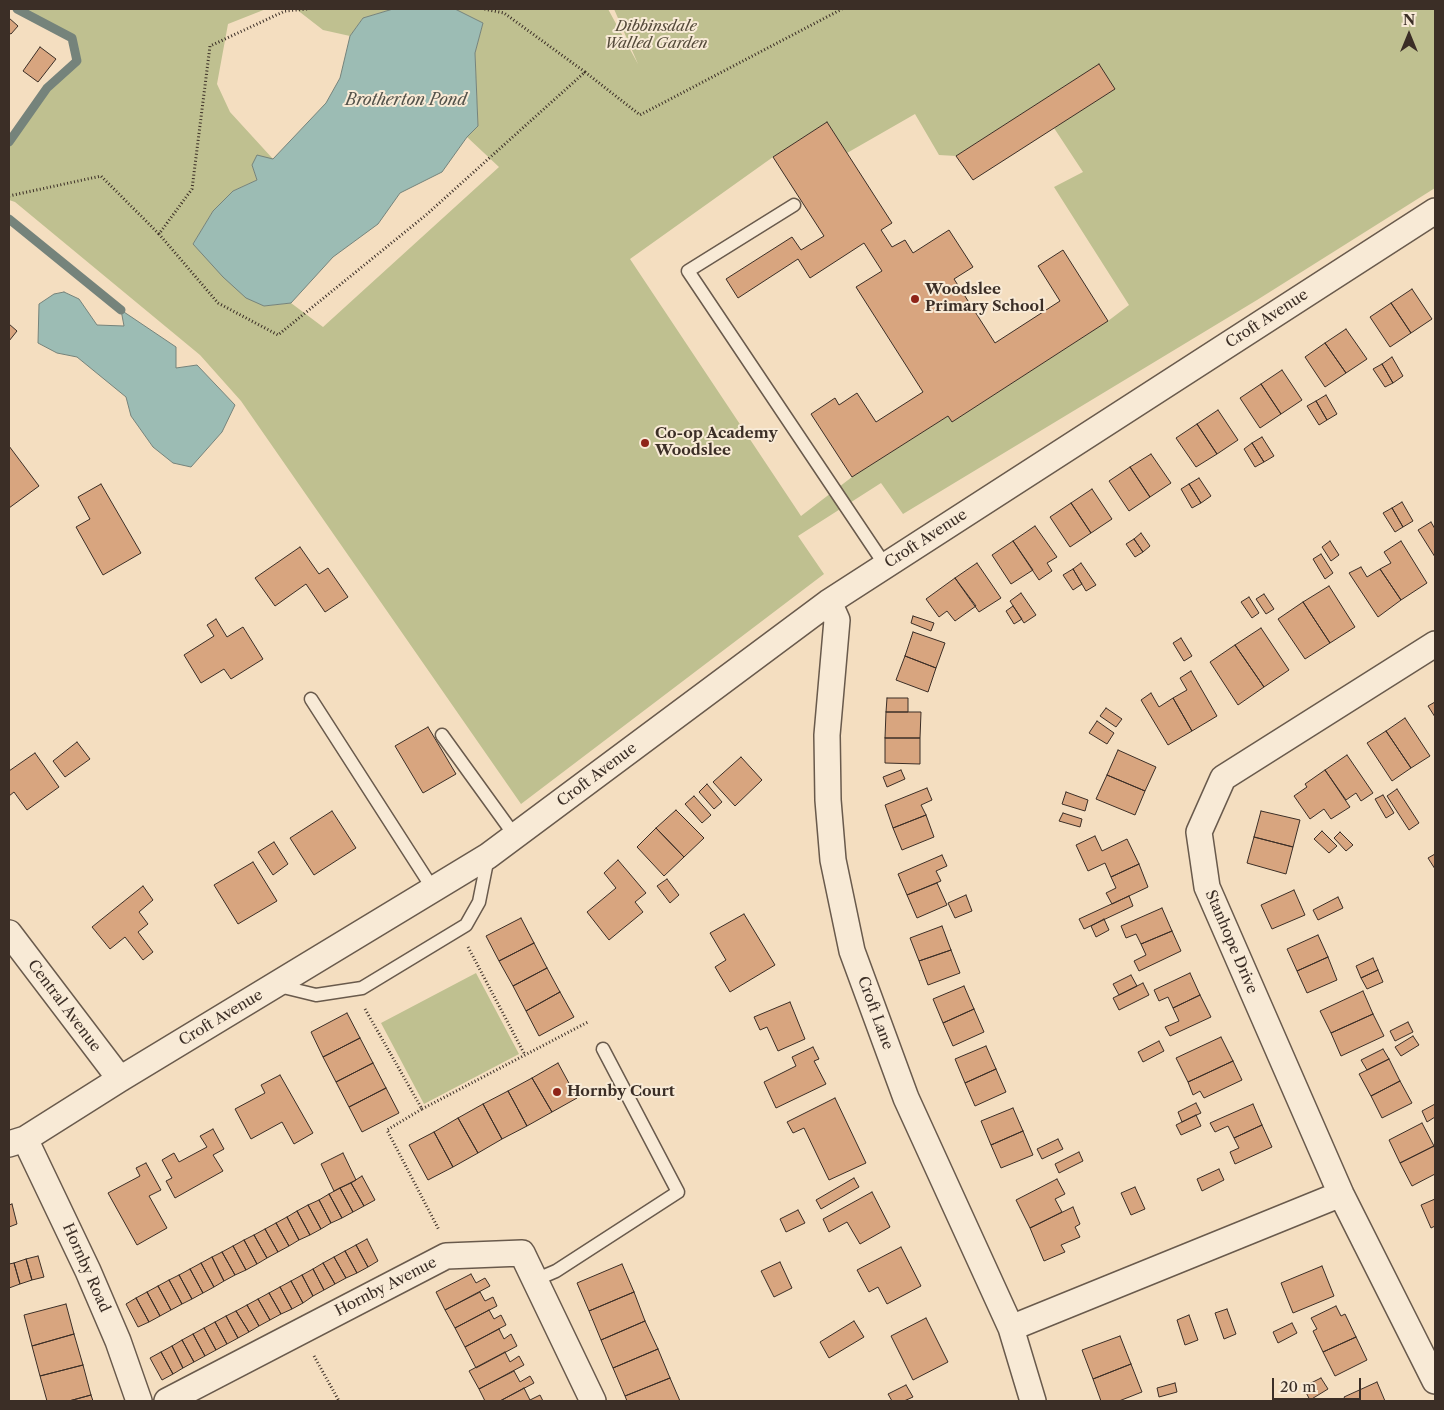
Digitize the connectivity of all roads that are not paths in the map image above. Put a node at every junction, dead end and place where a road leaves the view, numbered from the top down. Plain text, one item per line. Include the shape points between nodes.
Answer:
1 (794, 205) dead end
2 (1435, 211) edge
3 (885, 566) junction
4 (829, 602) junction
5 (1435, 644) edge
6 (310, 699) dead end
7 (442, 735) dead end
8 (515, 836) junction
9 (488, 856) junction
10 (433, 889) junction
11 (9, 933) edge
12 (275, 985) junction
13 (603, 1049) dead end
14 (120, 1079) junction
15 (17, 1141) edge
16 (1340, 1194) junction
17 (535, 1280) junction
18 (1011, 1328) junction
19 (1435, 1382) edge
20 (139, 1401) edge
21 (167, 1401) edge
22 (593, 1401) edge
23 (1033, 1401) edge

1 - 3 lane via 688,271
2 - 3 street, Croft Avenue
3 - 4 street, Croft Avenue
4 - 8 street, Croft Avenue
4 - 18 street, Croft Lane via 837,620 827,735 828,800 833,860 852,951 906,1098
5 - 16 street, Stanhope Drive via 1223,778 1200,832 1206,887
6 - 10 lane
7 - 8 lane
8 - 9 street, Croft Avenue
9 - 10 street, Croft Avenue
9 - 12 lane via 479,902 466,925 458,930 362,988 316,995
10 - 12 street, Croft Avenue
11 - 14 street, Central Avenue
12 - 14 street, Croft Avenue
13 - 17 lane via 678,1192 556,1271
14 - 15 street, Croft Avenue
15 - 20 street, Hornby Road via 88,1271
16 - 18 street
16 - 19 street, Stanhope Drive
17 - 21 street, Hornby Avenue via 522,1253 446,1256
17 - 22 street, Hornby Avenue
18 - 23 street, Croft Lane

